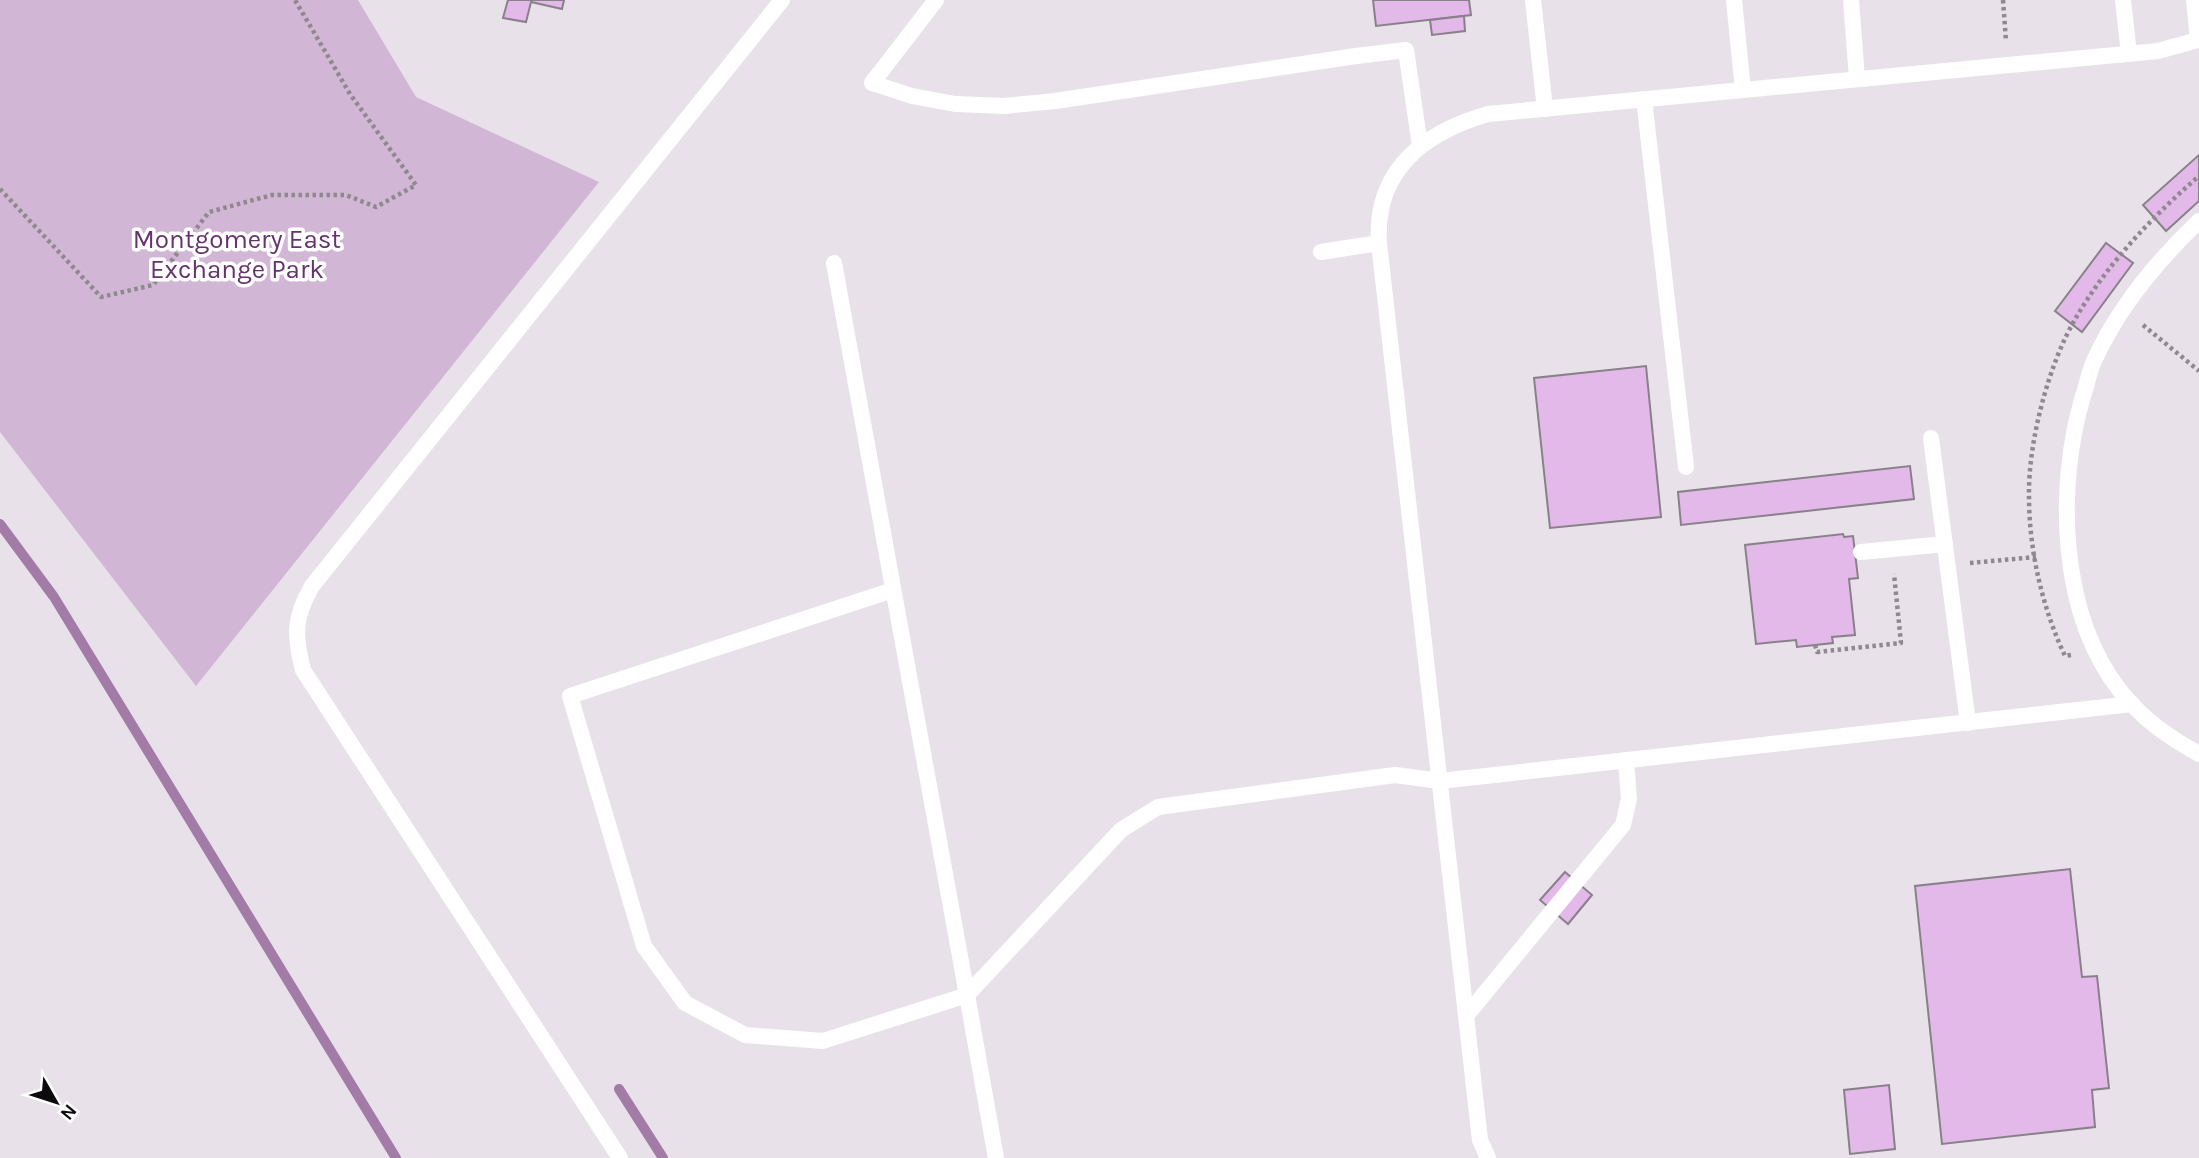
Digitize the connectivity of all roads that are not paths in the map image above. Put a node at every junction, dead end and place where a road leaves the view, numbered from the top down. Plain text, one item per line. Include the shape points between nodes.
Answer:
1 (782, 0) edge
2 (936, 0) edge
3 (1533, 0) edge
4 (1734, 0) edge
5 (1851, 0) edge
6 (2123, 0) edge
7 (2194, 0) edge
8 (2129, 54) junction
9 (1857, 79) junction
10 (1743, 90) junction
11 (1644, 99) junction
12 (1545, 109) junction
13 (1420, 146) junction
14 (2199, 221) edge
15 (1379, 243) junction
16 (1321, 252) dead end
17 (834, 263) dead end
18 (1931, 438) dead end
19 (1686, 467) dead end
20 (1945, 544) junction
21 (1861, 552) dead end
22 (894, 590) junction
23 (2132, 704) junction
24 (1968, 723) junction
25 (2199, 754) edge
26 (1626, 760) junction
27 (1440, 781) junction
28 (967, 995) junction
29 (1466, 1016) junction
30 (620, 1158) edge
31 (996, 1158) edge
32 (1488, 1158) edge

1 - 30 lane via 312,586 301,604 296,626 303,670
2 - 13 lane via 872,83 955,104 1004,106 1406,50
3 - 12 lane
4 - 10 lane
5 - 9 lane
6 - 8 lane
7 - 8 lane via 2198,40
8 - 9 lane
9 - 10 lane
10 - 11 lane
11 - 12 lane
11 - 19 lane
12 - 13 lane via 1488,114
13 - 15 lane via 1391,181 1381,207
14 - 23 lane via 2157,264 2123,309 2094,362 2076,421 2066,489 2078,602 2095,648
15 - 16 lane
15 - 27 lane
17 - 22 lane
18 - 20 lane
20 - 21 lane
20 - 24 lane
22 - 28 lane
22 - 28 lane via 570,696 643,946 685,1003 745,1035 823,1041
23 - 24 lane
23 - 25 lane via 2147,721
24 - 26 lane
26 - 27 lane
26 - 29 lane via 1629,799 1623,825
27 - 28 lane via 1395,775 1158,807 1121,830
27 - 29 lane
28 - 31 lane
29 - 32 lane via 1480,1140

